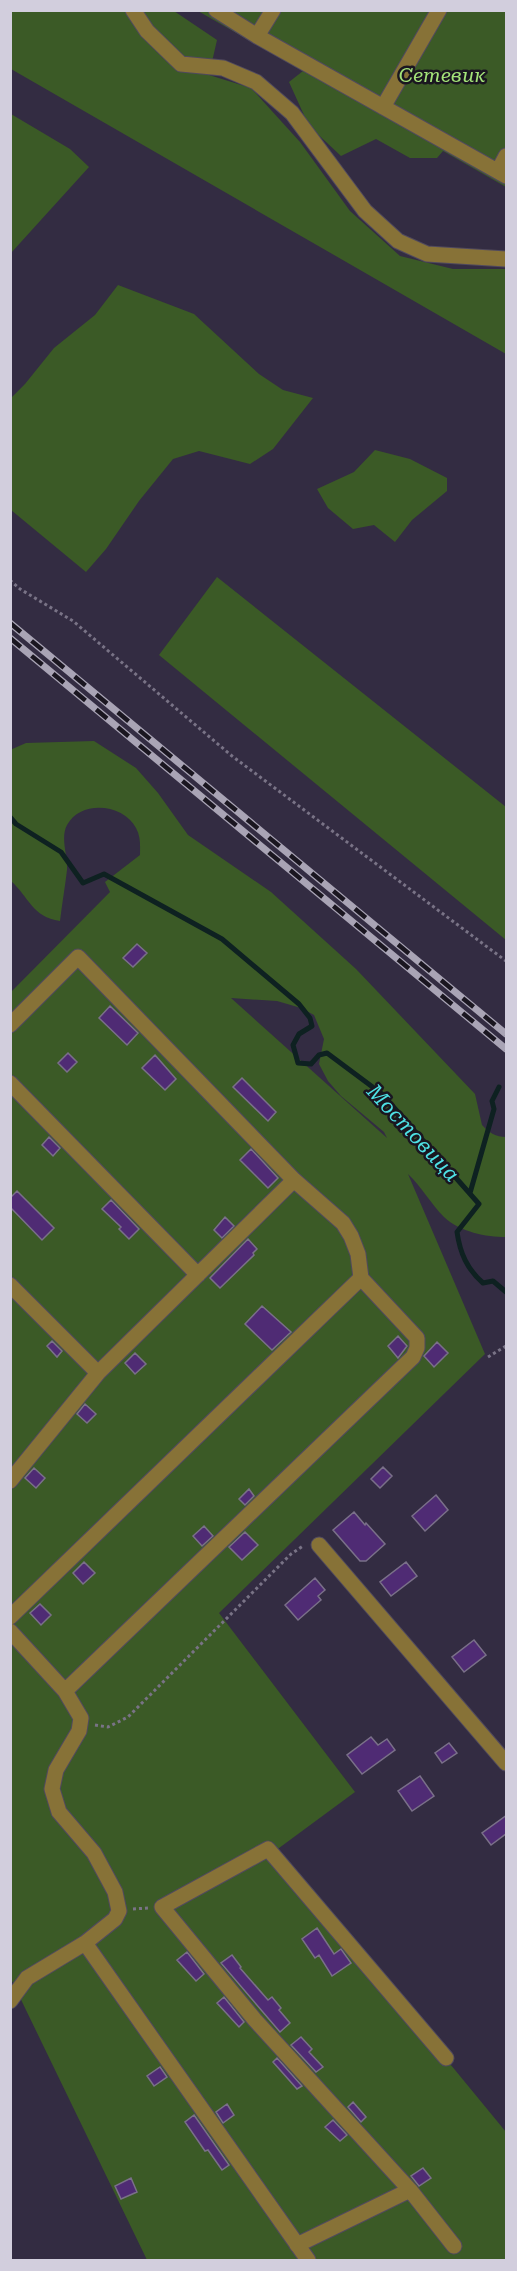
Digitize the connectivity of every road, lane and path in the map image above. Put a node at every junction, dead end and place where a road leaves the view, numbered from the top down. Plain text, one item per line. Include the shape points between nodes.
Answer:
1 (133, 10) edge
2 (216, 10) edge
3 (273, 10) edge
4 (439, 10) edge
5 (257, 36) junction
6 (383, 107) junction
7 (507, 156) edge
8 (502, 174) edge
9 (507, 259) edge
10 (10, 580) edge
11 (507, 961) edge
12 (10, 1025) edge
13 (10, 1083) edge
14 (294, 1180) junction
15 (198, 1275) junction
16 (361, 1278) junction
17 (10, 1285) edge
18 (507, 1346) edge
19 (488, 1357) dead end
20 (98, 1373) junction
21 (10, 1481) edge
22 (319, 1545) joint
23 (10, 1617) edge
24 (10, 1631) edge
25 (65, 1691) junction
26 (81, 1718) junction
27 (507, 1763) edge
28 (162, 1907) junction
29 (120, 1911) junction
30 (85, 1942) junction
31 (10, 2001) edge
32 (446, 2058) dead end
33 (410, 2190) junction
34 (297, 2245) junction
35 (454, 2246) dead end
36 (308, 2260) edge

1 - 9 street via 147,31 181,64 224,68 256,82 292,113 365,211 398,241 427,254
2 - 5 street
3 - 5 street
4 - 6 street
5 - 6 street
6 - 8 street
7 - 8 street
10 - 11 path via 73,621 232,756
12 - 14 street via 78,957
13 - 15 street
14 - 15 street
14 - 16 street via 351,1236
15 - 20 street
16 - 23 street
16 - 25 street via 417,1338 413,1357
17 - 20 street
18 - 19 path
20 - 21 street
22 - 26 path via 306,1544 291,1554 128,1717 108,1727
22 - 27 street
24 - 25 street
25 - 26 street
26 - 29 street via 79,1731 56,1770 52,1789 59,1812 94,1853 115,1892
28 - 29 path
28 - 32 street via 268,1849
28 - 33 street via 255,2020
29 - 30 street
30 - 31 street via 27,1978
30 - 34 street
33 - 34 street
33 - 35 street
34 - 36 street

